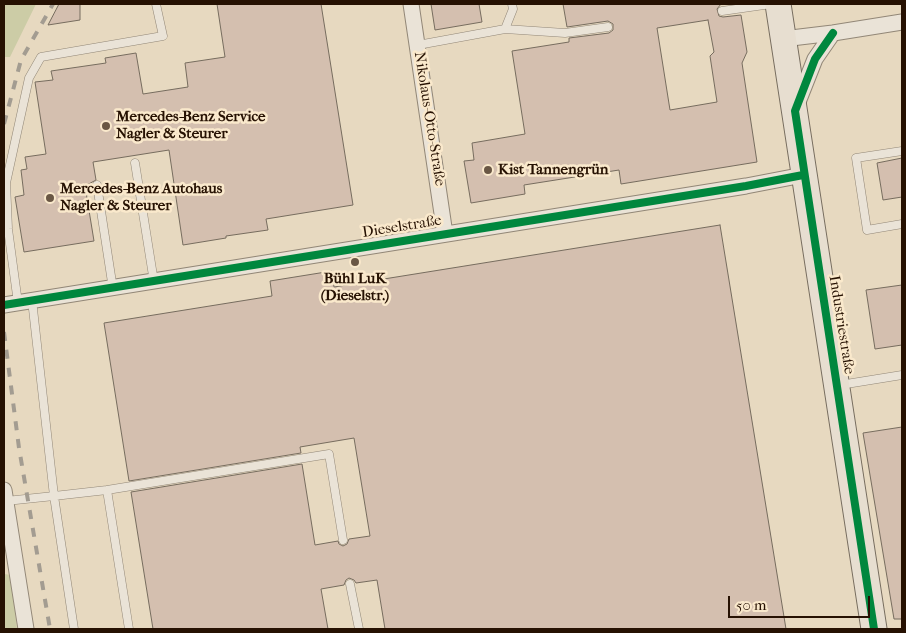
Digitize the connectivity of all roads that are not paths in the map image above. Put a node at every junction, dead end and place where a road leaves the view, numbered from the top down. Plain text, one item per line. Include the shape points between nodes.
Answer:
1 (156, 4) edge
2 (411, 4) edge
3 (512, 4) edge
4 (771, 4) edge
5 (778, 4) edge
6 (722, 11) dead end
7 (902, 22) edge
8 (608, 27) dead end
9 (506, 29) junction
10 (833, 33) junction
11 (783, 39) junction
12 (418, 45) junction
13 (794, 111) junction
14 (902, 150) edge
15 (135, 162) dead end
16 (803, 175) junction
17 (96, 185) dead end
18 (902, 224) edge
19 (445, 234) junction
20 (154, 282) junction
21 (113, 289) junction
22 (18, 303) edge
23 (902, 375) edge
24 (837, 385) junction
25 (107, 490) junction
26 (5, 496) edge
27 (54, 496) junction
28 (343, 540) dead end
29 (8, 548) edge
30 (350, 584) dead end
31 (26, 629) edge
32 (74, 629) edge
33 (129, 629) edge
34 (359, 629) edge
35 (874, 629) edge

1 - 22 lane via 163,36 41,58 30,78 6,183 8,229
2 - 12 street, Nikolaus-Otto-Straße
3 - 9 lane
4 - 6 lane
5 - 11 main road, Industriestraße
7 - 10 street
8 - 9 lane via 565,33
9 - 12 lane
10 - 11 street
10 - 13 street, Industriestraße via 815,59
11 - 13 main road, Industriestraße
12 - 19 street, Nikolaus-Otto-Straße
13 - 16 main road, Industriestraße
14 - 18 lane via 856,158 867,230
15 - 20 lane
16 - 19 street, Dieselstraße
16 - 24 main road, Industriestraße
17 - 21 lane
19 - 20 street, Dieselstraße
20 - 21 street, Dieselstraße
21 - 22 street, Dieselstraße
22 - 27 lane via 34,322
23 - 24 lane
24 - 35 main road, Industriestraße
25 - 27 lane
25 - 28 lane via 329,454
25 - 33 lane
26 - 27 lane
26 - 29 street
27 - 32 lane
29 - 31 street
30 - 34 lane

